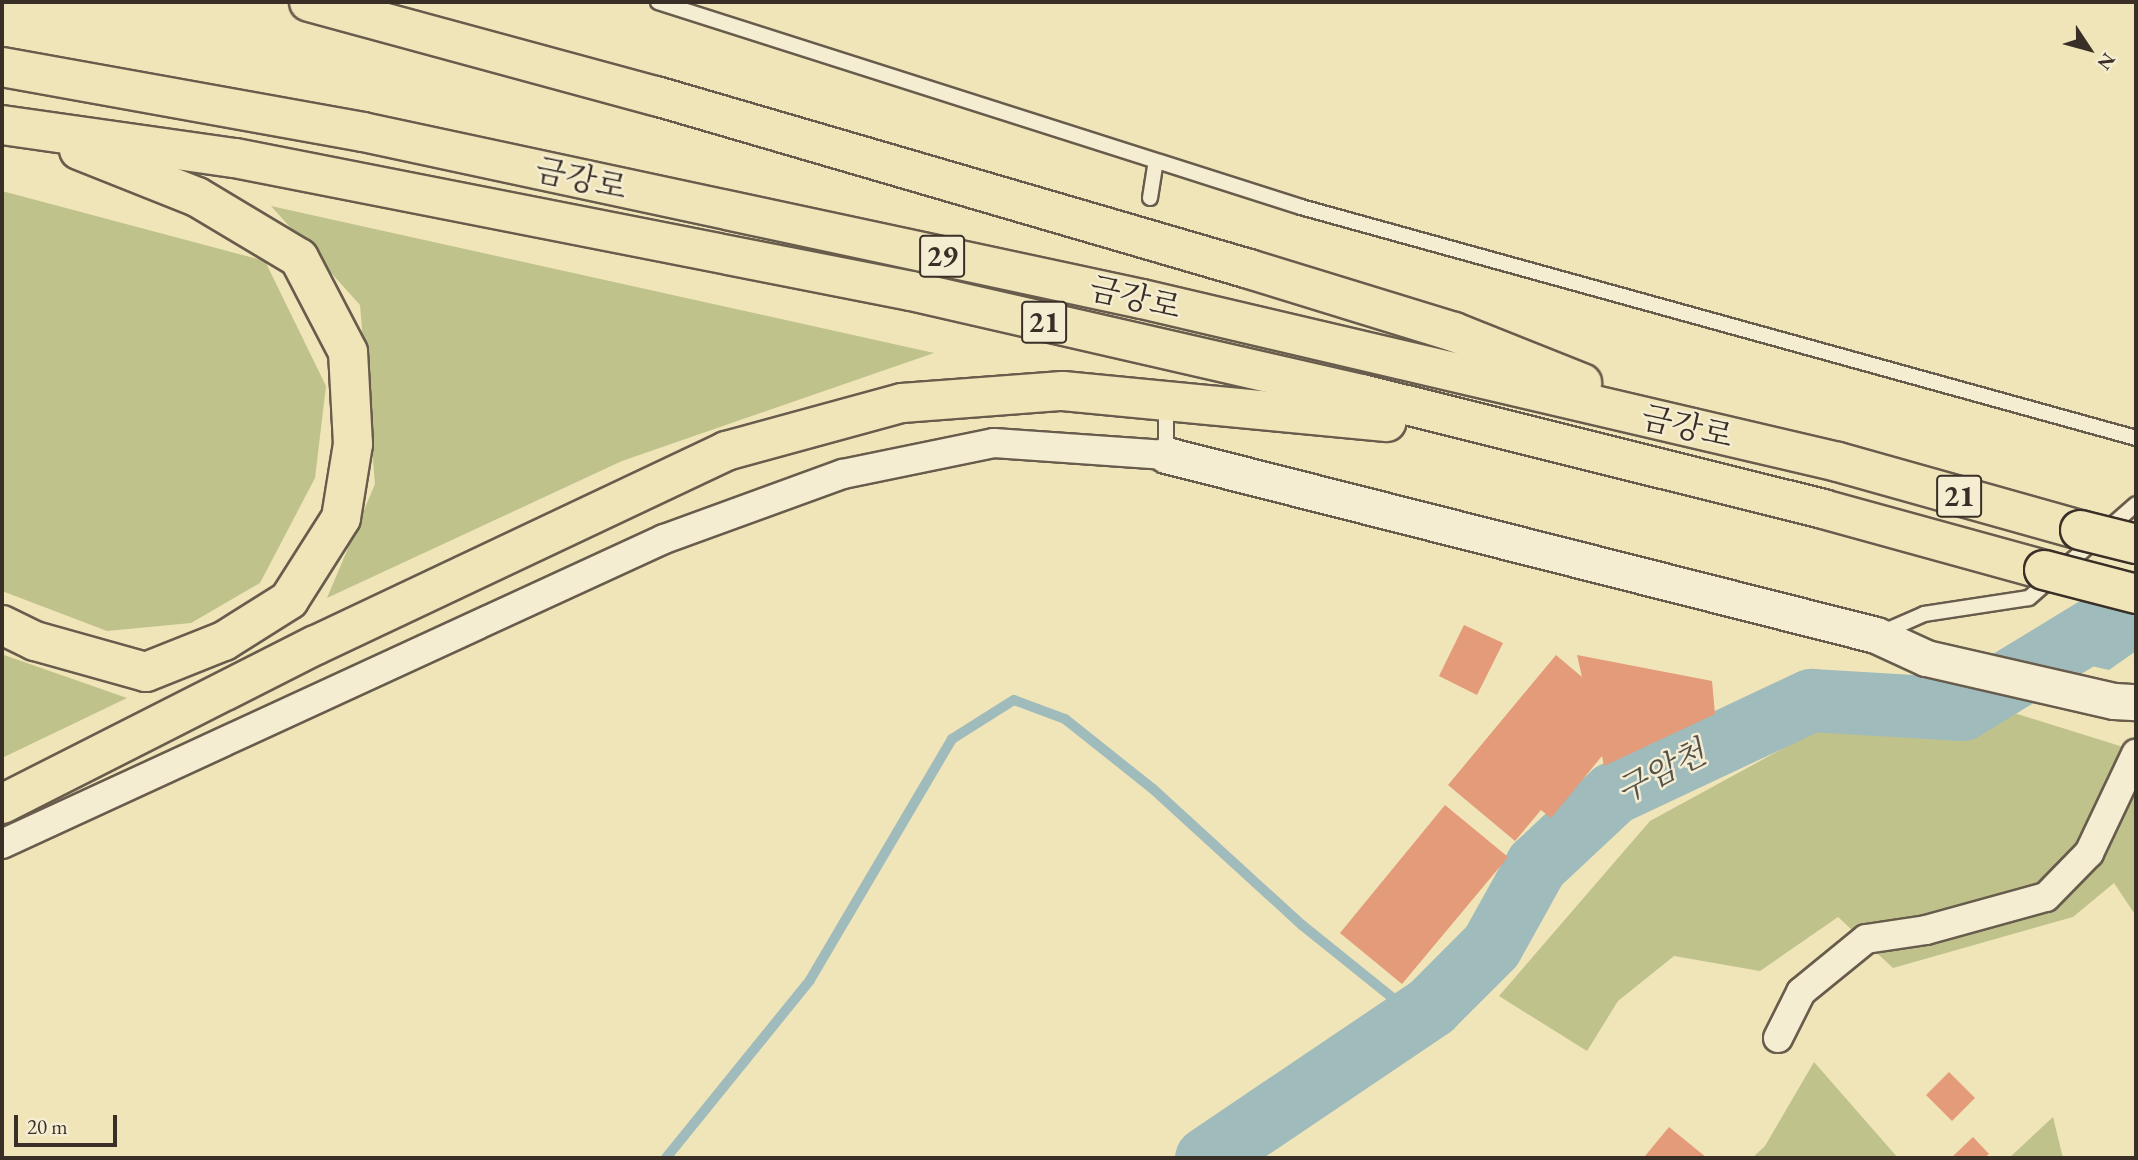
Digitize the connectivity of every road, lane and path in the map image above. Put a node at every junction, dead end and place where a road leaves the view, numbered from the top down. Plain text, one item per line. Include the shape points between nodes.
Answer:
1 (309, 2) edge
2 (343, 2) edge
3 (658, 2) edge
4 (397, 23) junction
5 (2, 68) edge
6 (17, 128) edge
7 (1156, 161) junction
8 (1150, 198) dead end
9 (1166, 412) dead end
10 (2136, 438) edge
11 (1166, 455) junction
12 (1838, 462) junction
13 (2136, 504) edge
14 (1823, 509) junction
15 (2136, 544) edge
16 (2136, 594) edge
17 (2, 625) edge
18 (1876, 635) junction
19 (2125, 702) edge
20 (2136, 754) edge
21 (2, 804) edge
22 (2, 844) edge
23 (1778, 1038) dead end

1 - 4 highway
2 - 4 highway
3 - 7 lane
4 - 12 highway via 1428,324 1567,378
5 - 12 highway, 금강로 / 29 via 363,132 1142,299
6 - 14 highway, 금강로 / 21 via 235,158 911,291 1362,394
6 - 17 highway via 197,197 299,258 348,352 353,444 341,519 289,600 224,641 146,672 35,641
7 - 8 lane
7 - 10 lane via 1301,207
9 - 11 lane
11 - 18 street
11 - 22 street via 994,443 843,474 664,539
12 - 15 highway, 금강로 / 21, bridge
13 - 18 lane via 2029,598 1924,614
14 - 16 highway, 금강로 / 21, bridge
14 - 21 highway via 1454,430 1259,407 1063,391 902,402 726,452 316,645
18 - 19 street via 1926,658
20 - 23 street via 2089,853 2046,897 1926,930 1866,939 1801,992

